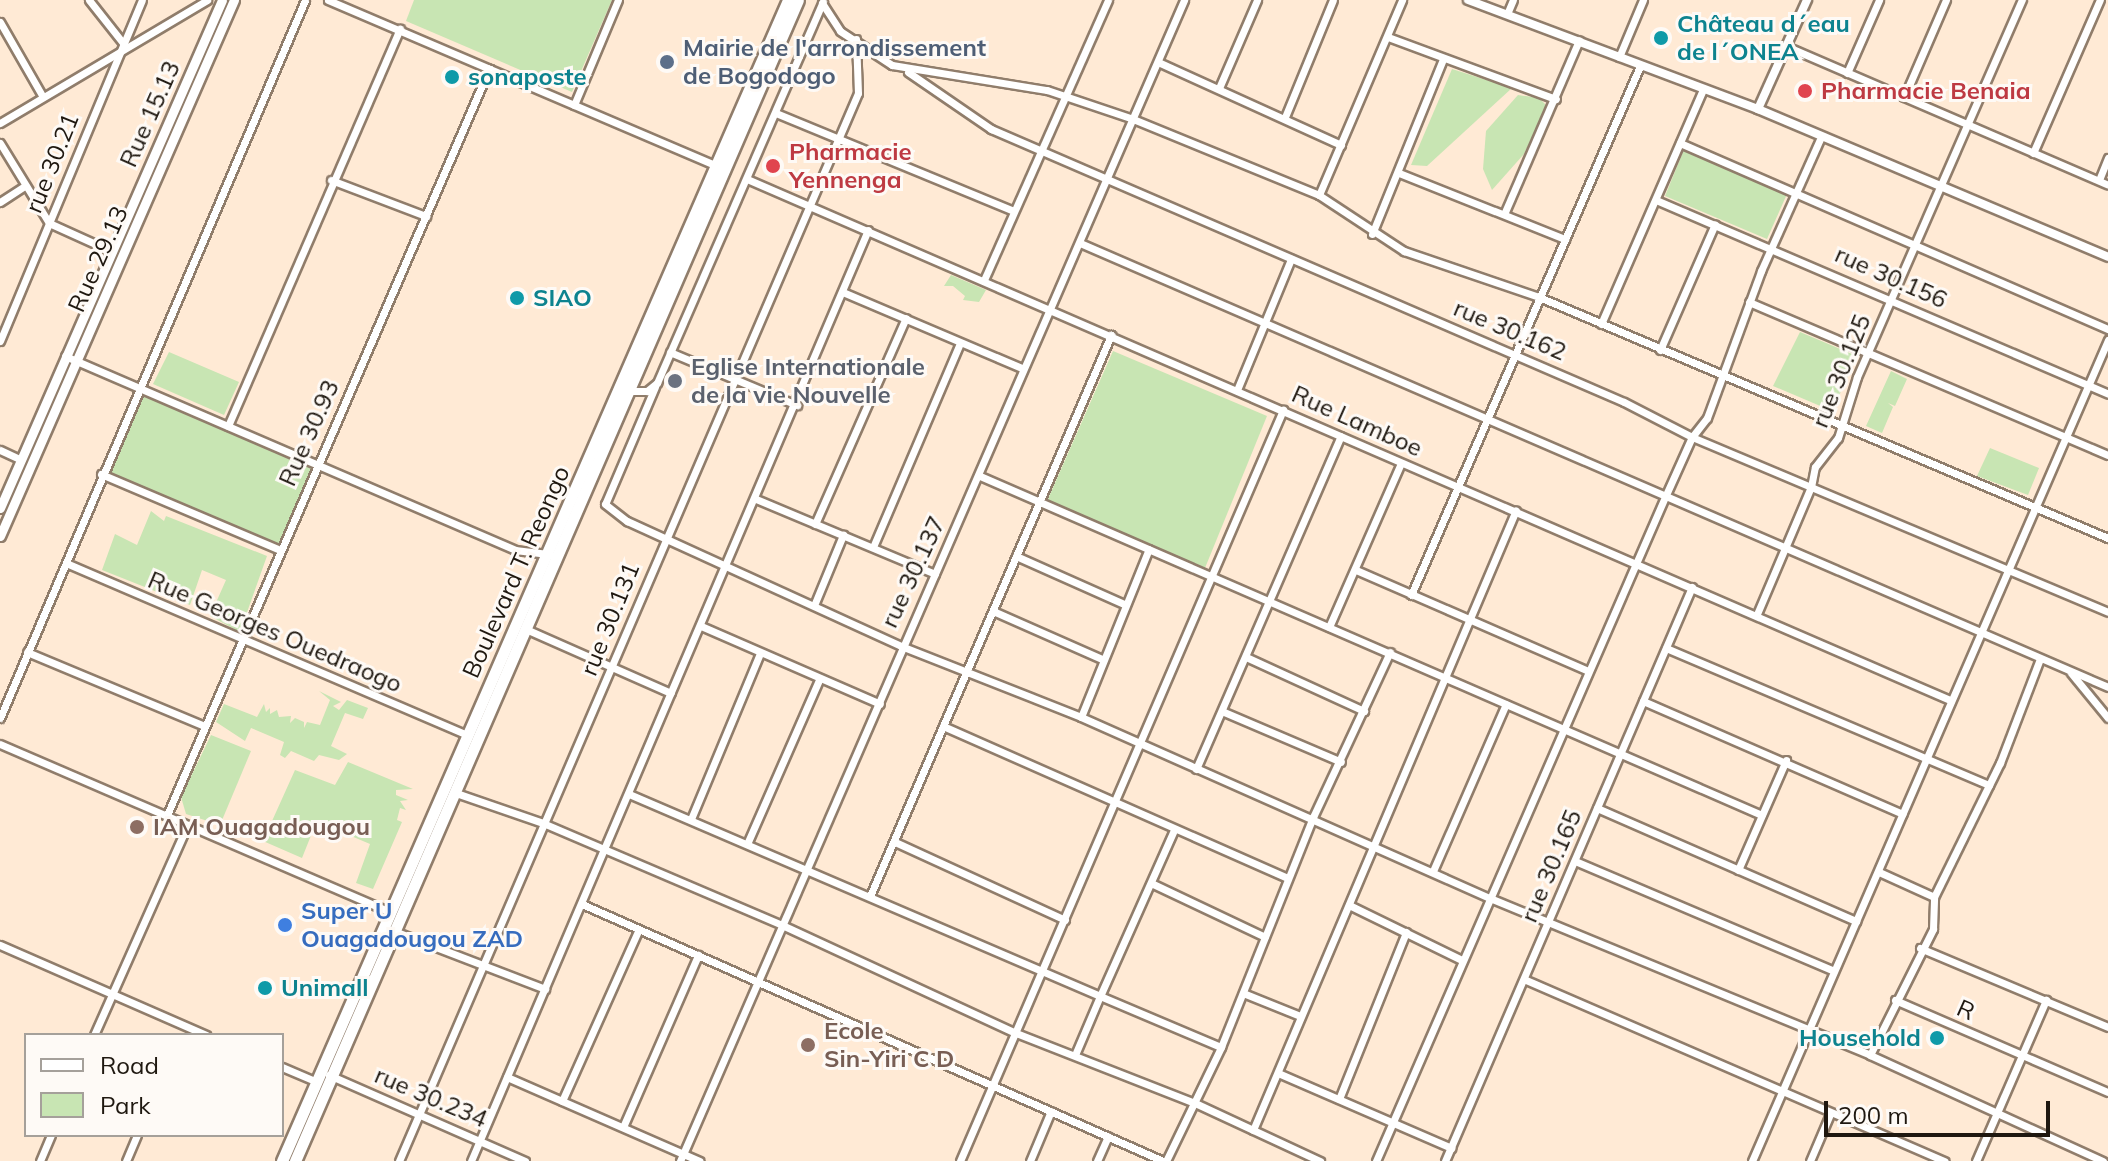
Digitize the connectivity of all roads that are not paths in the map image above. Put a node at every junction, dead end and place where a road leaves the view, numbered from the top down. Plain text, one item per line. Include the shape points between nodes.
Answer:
1 (89, 0) edge
2 (142, 0) edge
3 (207, 0) edge
4 (222, 0) edge
5 (234, 0) edge
6 (305, 0) edge
7 (328, 0) edge
8 (618, 0) edge
9 (788, 0) edge
10 (798, 0) edge
11 (1108, 0) edge
12 (1184, 0) edge
13 (1257, 0) edge
14 (1333, 0) edge
15 (1402, 0) edge
16 (1468, 0) edge
17 (1513, 0) edge
18 (1643, 0) edge
19 (1807, 0) edge
20 (1879, 0) edge
21 (1946, 0) edge
22 (2022, 0) edge
23 (2100, 0) edge
24 (823, 2) edge
25 (1507, 14) junction
26 (0, 22) edge
27 (400, 29) junction
28 (1388, 37) junction
29 (856, 39) junction
30 (1579, 40) junction
31 (123, 43) junction
32 (1788, 47) junction
33 (119, 52) junction
34 (1619, 57) junction
35 (1443, 59) junction
36 (1158, 62) junction
37 (1640, 66) junction
38 (489, 69) junction
39 (906, 70) junction
40 (1847, 73) junction
41 (1219, 88) junction
42 (1703, 89) junction
43 (1068, 95) junction
44 (43, 97) junction
45 (1904, 97) junction
46 (1556, 99) junction
47 (574, 105) junction
48 (1758, 109) junction
49 (776, 113) junction
50 (1285, 117) junction
51 (1133, 119) junction
52 (0, 123) edge
53 (1970, 123) junction
54 (1821, 137) junction
55 (837, 141) junction
56 (0, 143) edge
57 (1680, 143) junction
58 (1341, 145) junction
59 (1043, 152) junction
60 (2033, 153) junction
61 (2108, 158) edge
62 (720, 168) junction
63 (1399, 173) junction
64 (747, 179) junction
65 (331, 180) junction
66 (2099, 180) junction
67 (1107, 181) junction
68 (1943, 185) junction
69 (2108, 185) edge
70 (25, 186) junction
71 (1795, 194) junction
72 (1319, 195) junction
73 (1656, 200) junction
74 (0, 202) edge
75 (810, 205) junction
76 (1014, 211) junction
77 (1505, 212) junction
78 (426, 216) junction
79 (49, 223) junction
80 (1715, 224) junction
81 (868, 230) junction
82 (1372, 234) junction
83 (1565, 239) junction
84 (1080, 243) junction
85 (1915, 245) junction
86 (1772, 247) junction
87 (111, 251) junction
88 (2108, 257) edge
89 (1291, 259) junction
90 (984, 280) junction
91 (845, 293) junction
92 (1539, 297) junction
93 (1892, 299) junction
94 (1749, 302) junction
95 (1050, 307) junction
96 (906, 318) junction
97 (1265, 324) junction
98 (1601, 324) junction
99 (2108, 329) edge
100 (1111, 335) junction
101 (2108, 340) edge
102 (0, 341) edge
103 (960, 343) junction
104 (1660, 350) junction
105 (670, 352) junction
106 (1517, 355) junction
107 (1867, 355) junction
108 (65, 356) junction
109 (75, 361) junction
110 (1022, 368) junction
111 (1722, 376) junction
112 (736, 378) junction
113 (2088, 385) junction
114 (655, 387) junction
115 (143, 389) junction
116 (1237, 390) junction
117 (629, 391) junction
118 (2108, 394) edge
119 (797, 405) junction
120 (1283, 410) junction
121 (1489, 420) junction
122 (228, 426) junction
123 (1842, 427) junction
124 (1341, 436) junction
125 (2064, 436) junction
126 (1692, 437) junction
127 (0, 450) edge
128 (2108, 455) edge
129 (21, 460) junction
130 (1401, 463) junction
131 (318, 464) junction
132 (101, 474) junction
133 (980, 476) junction
134 (1456, 485) junction
135 (1811, 487) junction
136 (1665, 497) junction
137 (756, 499) junction
138 (1039, 503) junction
139 (2035, 505) junction
140 (0, 508) edge
141 (1516, 510) junction
142 (815, 524) junction
143 (843, 535) junction
144 (0, 536) edge
145 (2108, 538) edge
146 (664, 540) junction
147 (1785, 545) junction
148 (873, 547) junction
149 (1149, 549) junction
150 (280, 550) junction
151 (546, 553) junction
152 (560, 554) junction
153 (1016, 556) junction
154 (66, 563) junction
155 (1636, 563) junction
156 (728, 567) junction
157 (1356, 570) junction
158 (2007, 570) junction
159 (935, 574) junction
160 (1211, 576) junction
161 (1692, 587) junction
162 (1411, 595) junction
163 (1271, 601) junction
164 (815, 603) junction
165 (1126, 605) junction
166 (993, 611) junction
167 (2108, 612) edge
168 (1757, 614) junction
169 (1469, 620) junction
170 (701, 626) junction
171 (1329, 627) junction
172 (528, 630) junction
173 (1981, 631) junction
174 (242, 641) junction
175 (901, 646) junction
176 (1666, 648) junction
177 (27, 652) junction
178 (1390, 652) junction
179 (760, 653) junction
180 (1246, 657) junction
181 (1102, 659) junction
182 (2040, 659) junction
183 (612, 668) junction
184 (1588, 671) junction
185 (2069, 671) junction
186 (966, 672) junction
187 (820, 678) junction
188 (1446, 678) junction
189 (2108, 687) edge
190 (671, 693) junction
191 (1950, 700) junction
192 (1643, 701) junction
193 (880, 704) junction
194 (1506, 704) junction
195 (1364, 711) junction
196 (1224, 712) junction
197 (1081, 717) junction
198 (0, 718) edge
199 (2108, 718) edge
200 (205, 726) junction
201 (943, 726) junction
202 (1561, 730) junction
203 (469, 736) junction
204 (1139, 743) junction
205 (0, 744) edge
206 (1620, 754) junction
207 (1927, 757) junction
208 (1786, 760) junction
209 (1341, 762) junction
210 (1196, 769) junction
211 (1989, 785) junction
212 (456, 793) junction
213 (629, 794) junction
214 (1115, 804) junction
215 (1597, 808) junction
216 (1903, 814) junction
217 (167, 815) junction
218 (1762, 815) junction
219 (1313, 817) junction
220 (691, 819) junction
221 (543, 823) junction
222 (187, 826) junction
223 (1174, 830) junction
224 (895, 842) junction
225 (747, 844) junction
226 (1374, 845) junction
227 (603, 849) junction
228 (1575, 861) junction
229 (806, 869) junction
230 (1738, 870) junction
231 (1433, 871) junction
232 (1879, 872) junction
233 (1287, 878) junction
234 (1151, 883) junction
235 (870, 896) junction
236 (1934, 897) junction
237 (1490, 898) junction
238 (582, 904) junction
239 (1349, 905) junction
240 (390, 912) junction
241 (1065, 920) junction
242 (1856, 921) junction
243 (1547, 922) junction
244 (782, 925) junction
245 (639, 929) junction
246 (394, 931) junction
247 (1406, 932) junction
248 (1265, 937) junction
249 (0, 945) edge
250 (1920, 948) junction
251 (698, 955) junction
252 (1462, 960) junction
253 (484, 962) junction
254 (1834, 971) junction
255 (1044, 972) junction
256 (1526, 980) junction
257 (758, 981) junction
258 (545, 989) junction
259 (1243, 993) junction
260 (112, 994) junction
261 (1100, 996) junction
262 (1895, 1000) junction
263 (2046, 1000) junction
264 (1300, 1016) junction
265 (184, 1026) junction
266 (2108, 1027) edge
267 (1809, 1031) junction
268 (95, 1033) edge
269 (181, 1033) edge
270 (201, 1033) edge
271 (1016, 1033) junction
272 (1221, 1047) junction
273 (1075, 1055) junction
274 (1870, 1055) junction
275 (2021, 1056) junction
276 (284, 1068) edge
277 (1278, 1073) junction
278 (507, 1077) junction
279 (325, 1080) junction
280 (991, 1086) junction
281 (1782, 1092) junction
282 (2108, 1092) edge
283 (1339, 1099) junction
284 (562, 1101) junction
285 (1195, 1103) junction
286 (1051, 1111) junction
287 (420, 1114) junction
288 (1830, 1114) junction
289 (1997, 1114) junction
290 (1392, 1124) junction
291 (623, 1127) junction
292 (1253, 1130) junction
293 (1108, 1136) junction
294 (50, 1137) edge
295 (136, 1137) edge
296 (480, 1140) junction
297 (1451, 1148) junction
298 (681, 1157) edge
299 (1314, 1160) edge
300 (40, 1161) edge
301 (126, 1161) edge
302 (282, 1161) edge
303 (295, 1161) edge
304 (399, 1161) edge
305 (471, 1161) edge
306 (525, 1161) edge
307 (699, 1161) edge
308 (960, 1161) edge
309 (1030, 1161) edge
310 (1097, 1161) edge
311 (1165, 1161) edge
312 (1376, 1161) edge
313 (1445, 1161) edge
314 (1752, 1161) edge
315 (1810, 1161) edge
316 (1944, 1161) edge
317 (1976, 1161) edge
318 (2103, 1161) edge

1 - 31 street
2 - 31 street, rue 30.21
3 - 33 street
4 - 87 main road, Rue 15.13
5 - 109 main road, Rue 29.13
6 - 115 street
7 - 27 street
8 - 47 street
9 - 62 main road, Boulevard T. Reongo
10 - 62 main road, Boulevard T. Reongo
11 - 43 street
12 - 36 street, rue 30.137
13 - 41 street
14 - 50 street
15 - 28 street
16 - 25 street
17 - 25 street
18 - 34 street
19 - 32 street
20 - 40 street
21 - 45 street
22 - 53 street, rue 30.125
23 - 60 street
24 - 29 street via 830,21
24 - 49 street
25 - 30 street
26 - 44 street
27 - 38 street
27 - 65 street
28 - 35 street
28 - 58 street
29 - 39 street via 876,57
29 - 55 street, rue 30.131 via 858,93
30 - 34 street
30 - 46 street
31 - 33 street, rue 30.21
32 - 40 street
32 - 48 street
33 - 44 street
33 - 79 street, rue 30.21
34 - 37 street
35 - 46 street
35 - 63 street
36 - 41 street
36 - 51 street, rue 30.137
37 - 42 street
37 - 83 street
38 - 47 street
38 - 78 street, Rue 30.93
39 - 43 street
39 - 59 street, rue 30.162 via 960,111
40 - 45 street
41 - 50 street
42 - 48 street
42 - 57 street
43 - 51 street
43 - 59 street
44 - 52 street
45 - 53 street
46 - 77 street
47 - 62 street
48 - 54 street
49 - 55 street
49 - 64 street
50 - 58 street
51 - 67 street, rue 30.137
51 - 72 street
53 - 60 street
53 - 68 street, rue 30.125
54 - 68 street
54 - 71 street
55 - 75 street, rue 30.131
55 - 76 street
56 - 70 street
57 - 71 street
57 - 73 street
58 - 72 street
59 - 67 street, rue 30.162
59 - 76 street
60 - 66 street
61 - 66 street
62 - 117 main road, Boulevard T. Reongo
62 - 151 main road, Boulevard T. Reongo
63 - 77 street
63 - 82 street
64 - 75 street, Rue Lamboe
64 - 105 street
65 - 78 street
65 - 122 street
66 - 69 street
67 - 84 street, rue 30.137
67 - 89 street, rue 30.162
68 - 85 street, rue 30.125
68 - 88 street
70 - 74 street
70 - 79 street
71 - 85 street
71 - 86 street
72 - 82 street
73 - 80 street, rue 30.156
73 - 98 street
75 - 81 street, Rue Lamboe
75 - 112 street, rue 30.131
76 - 90 street
77 - 83 street
78 - 131 street, Rue 30.93
79 - 87 street
79 - 102 street, rue 30.21
80 - 86 street, rue 30.156
80 - 104 street
81 - 90 street, Rue Lamboe
81 - 91 street
82 - 92 street via 1404,251
83 - 92 street
84 - 95 street, rue 30.137
84 - 97 street
85 - 93 street, rue 30.125
85 - 99 street
86 - 93 street, rue 30.156
86 - 94 street
87 - 108 main road, Rue 15.13
89 - 97 street
89 - 106 street, rue 30.162
90 - 95 street, Rue Lamboe
91 - 96 street
91 - 119 street
92 - 98 street
92 - 106 street
93 - 107 street, rue 30.125
93 - 113 street, rue 30.156
94 - 107 street
94 - 111 street
95 - 100 street, Rue Lamboe
95 - 110 street, rue 30.137
96 - 103 street
96 - 142 street
97 - 116 street
97 - 121 street
98 - 104 street
100 - 116 street, Rue Lamboe
100 - 138 street
101 - 113 street
103 - 110 street
103 - 148 street
104 - 111 street
105 - 112 street
105 - 114 street
106 - 121 street
106 - 126 street, rue 30.162
107 - 123 street, rue 30.125
107 - 125 street
108 - 109 street
108 - 129 main road, Rue 15.13
109 - 115 street
109 - 144 main road, Rue 29.13
110 - 133 street, rue 30.137
111 - 123 street
111 - 126 street via 1707,418
112 - 119 street
112 - 146 street, rue 30.131
113 - 118 street, rue 30.156
113 - 125 street
114 - 117 street
114 - 146 street via 606,500 611,512
115 - 122 street
115 - 132 street
116 - 120 street, Rue Lamboe
117 - 152 main road, Boulevard T. Reongo
119 - 137 street
120 - 124 street, Rue Lamboe
120 - 160 street
121 - 134 street
121 - 136 street
122 - 131 street
123 - 135 street, rue 30.125 via 1818,460
123 - 139 street
124 - 130 street, Rue Lamboe
124 - 163 street
125 - 128 street
125 - 139 street
126 - 135 street, rue 30.162
126 - 136 street
127 - 129 street
129 - 140 main road, Rue 15.13
130 - 134 street, Rue Lamboe
130 - 157 street
131 - 150 street, Rue 30.93
131 - 151 street via 515,550
132 - 150 street
132 - 154 street
133 - 138 street
133 - 159 street, rue 30.137
134 - 141 street, Rue Lamboe
134 - 162 street
135 - 147 street, rue 30.125
135 - 158 street, rue 30.162
136 - 147 street
136 - 155 street
137 - 142 street
137 - 156 street
138 - 149 street
138 - 153 street
139 - 145 street
139 - 158 street
141 - 155 street, Rue Lamboe
141 - 169 street
142 - 143 street
143 - 148 street
143 - 164 street
146 - 156 street
146 - 183 street, rue 30.131
147 - 168 street, rue 30.125
147 - 173 street
148 - 159 street
149 - 160 street
149 - 165 street
150 - 174 street, Rue 30.93
151 - 152 street
151 - 203 main road, Boulevard T. Reongo
152 - 172 main road, Boulevard T. Reongo
153 - 165 street
153 - 166 street
154 - 174 street, Rue Georges Ouedraogo
154 - 177 street
155 - 161 street, Rue Lamboe
155 - 184 street
156 - 164 street
156 - 170 street
157 - 162 street
157 - 171 street
158 - 167 street, rue 30.162
158 - 173 street
159 - 175 street, rue 30.137
160 - 163 street
160 - 204 street
161 - 168 street, Rue Lamboe
161 - 176 street, rue 30.165
162 - 169 street
163 - 171 street
163 - 180 street
164 - 175 street
165 - 181 street
166 - 181 street
166 - 186 street
168 - 191 street, Rue Lamboe
169 - 184 street
169 - 188 street
170 - 179 street
170 - 190 street
171 - 178 street
172 - 183 street
172 - 212 main road, Boulevard T. Reongo
173 - 182 street
173 - 191 street
174 - 200 street, Rue 30.93
174 - 203 street, Rue Georges Ouedraogo
175 - 186 street
175 - 193 street, rue 30.137
176 - 192 street, rue 30.165
176 - 207 street
177 - 198 street
177 - 200 street
178 - 188 street
178 - 195 street
179 - 187 street
179 - 220 street
180 - 195 street
180 - 196 street
181 - 197 street
182 - 185 street
182 - 211 street
183 - 190 street
183 - 221 street, rue 30.131
184 - 202 street
185 - 189 street
185 - 199 street
186 - 197 street
186 - 201 street
187 - 193 street
187 - 225 street
188 - 194 street
188 - 226 street
190 - 213 street
191 - 207 street
192 - 206 street, rue 30.165
192 - 208 street
193 - 229 street, rue 30.137
194 - 202 street
194 - 231 street
195 - 209 street
196 - 209 street
196 - 210 street
197 - 204 street
200 - 217 street, Rue 30.93
201 - 214 street
201 - 224 street
202 - 206 street
202 - 237 street
203 - 240 main road, Boulevard T. Reongo
204 - 210 street
204 - 214 street
205 - 217 street
206 - 215 street, rue 30.165
206 - 218 street
207 - 211 street
207 - 216 street
208 - 216 street
208 - 218 street
209 - 219 street
210 - 219 street
211 - 236 street
212 - 221 street
212 - 246 main road, Boulevard T. Reongo
213 - 220 street
213 - 227 street
214 - 223 street
214 - 241 street
215 - 228 street, rue 30.165
215 - 230 street
216 - 232 street
217 - 222 street
218 - 230 street
219 - 226 street
219 - 233 street
220 - 225 street
221 - 227 street
221 - 253 street, rue 30.131
222 - 240 street
222 - 260 street
223 - 233 street
223 - 234 street
224 - 235 street
224 - 241 street
225 - 229 street
226 - 231 street
226 - 239 street
227 - 238 street
227 - 244 street
228 - 243 street, rue 30.165
228 - 254 street
229 - 235 street
229 - 244 street, rue 30.137
230 - 242 street
231 - 237 street
232 - 236 street
232 - 242 street
233 - 248 street
234 - 248 street
234 - 261 street
235 - 255 street
236 - 250 street via 1936,922
237 - 243 street
237 - 252 street
238 - 245 street
238 - 258 street
239 - 247 street
239 - 264 street
240 - 279 main road, Boulevard T. Reongo
241 - 255 street
242 - 254 street
243 - 256 street, rue 30.165
243 - 267 street
244 - 257 street, rue 30.137
244 - 271 street
245 - 251 street
245 - 284 street
246 - 253 street
246 - 279 main road, Boulevard T. Reongo
247 - 252 street
247 - 283 street
248 - 259 street
249 - 260 street
250 - 262 street
250 - 263 street
251 - 257 street
251 - 291 street
252 - 290 street
253 - 258 street
253 - 287 street, rue 30.131
254 - 267 street
255 - 261 street
255 - 271 street
256 - 281 street
256 - 297 street, rue 30.165
257 - 280 street
257 - 298 street, rue 30.137
258 - 278 street
259 - 264 street
259 - 272 street
260 - 265 street
260 - 268 street
261 - 272 street
261 - 273 street
262 - 274 street
262 - 275 street, R
263 - 266 street
263 - 275 street
264 - 277 street
265 - 269 street
265 - 270 street
267 - 274 street
267 - 281 street
271 - 273 street
271 - 280 street
272 - 285 street
273 - 285 street
274 - 289 street
275 - 282 street, R
275 - 289 street
276 - 279 street, rue 30.234
277 - 283 street
277 - 292 street
278 - 284 street
278 - 296 street
279 - 287 street, rue 30.234
279 - 302 main road, Boulevard T. Reongo
279 - 303 main road, Boulevard T. Reongo
280 - 286 street
280 - 308 street
281 - 288 street
281 - 314 street
283 - 290 street
284 - 291 street
285 - 292 street
285 - 311 street
286 - 293 street
286 - 309 street
287 - 296 street, rue 30.234
287 - 304 street, rue 30.131
288 - 315 street
288 - 316 street
289 - 317 street
289 - 318 street
290 - 297 street
290 - 312 street
291 - 298 street
292 - 299 street
293 - 310 street
293 - 311 street
294 - 300 street
295 - 301 street
296 - 305 street
296 - 306 street, rue 30.234
297 - 313 street, rue 30.165
298 - 307 street

